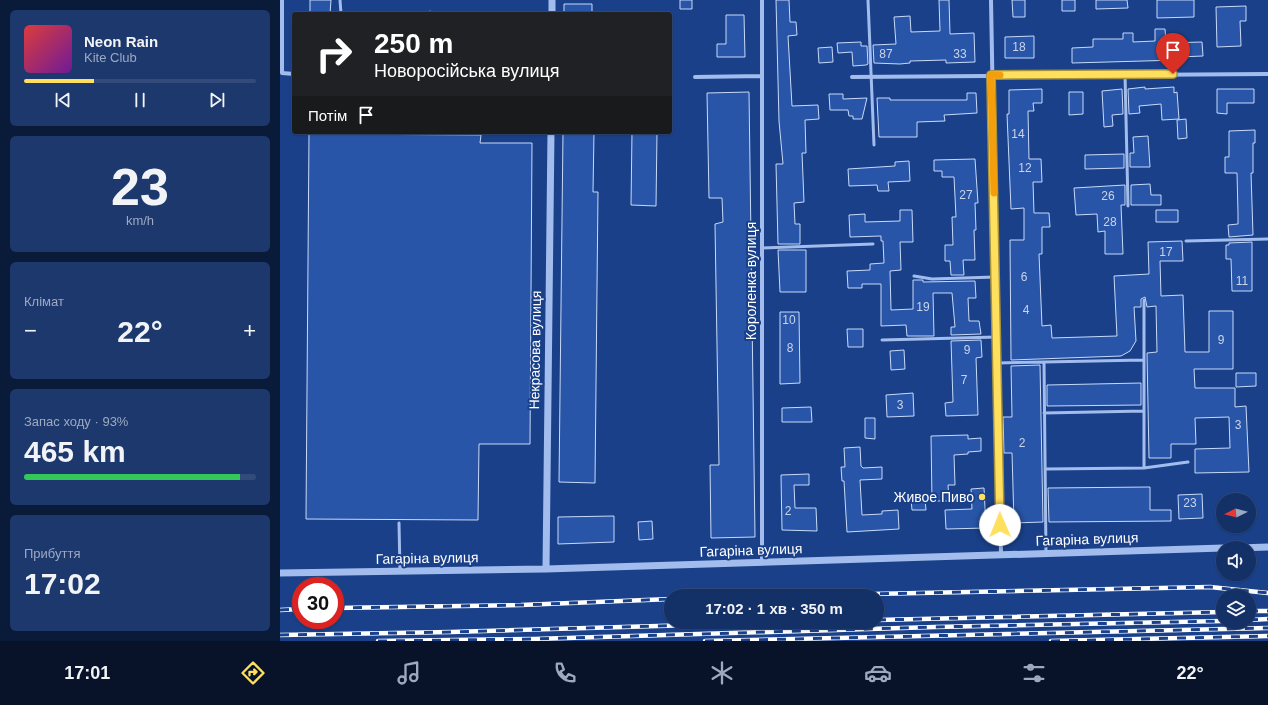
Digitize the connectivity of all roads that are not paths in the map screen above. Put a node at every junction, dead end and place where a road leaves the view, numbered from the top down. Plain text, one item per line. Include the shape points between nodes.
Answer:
1 (282, 0) edge
2 (340, 0) edge
3 (552, 0) edge
4 (762, 0) edge
5 (868, 0) edge
6 (991, 0) edge
7 (340, 12) edge
8 (552, 12) edge
9 (281, 40) edge
10 (292, 74) edge
11 (1125, 74) junction
12 (1268, 74) edge
13 (991, 75) junction
14 (762, 76) junction
15 (695, 77) dead end
16 (852, 77) dead end
17 (873, 77) junction
18 (551, 134) edge
19 (874, 145) dead end
20 (1128, 206) dead end
21 (1268, 239) edge
22 (1186, 241) dead end
23 (873, 244) dead end
24 (762, 248) junction
25 (914, 276) dead end
26 (995, 277) junction
27 (1144, 300) dead end
28 (997, 337) junction
29 (882, 340) dead end
30 (1143, 360) junction
31 (1044, 362) junction
32 (997, 363) junction
33 (1144, 411) junction
34 (1044, 412) junction
35 (1188, 462) dead end
36 (1144, 468) junction
37 (1045, 469) junction
38 (399, 523) dead end
39 (1256, 547) edge
40 (1268, 547) edge
41 (1216, 548) edge
42 (1046, 554) junction
43 (1001, 555) junction
44 (762, 563) junction
45 (546, 569) junction
46 (400, 571) junction
47 (280, 573) edge

1 - 9 street
2 - 7 lane
3 - 8 street
4 - 14 street, Короленка вулиця
5 - 17 lane
6 - 13 street
9 - 10 street via 282,73
11 - 12 street
11 - 13 street
11 - 20 lane
13 - 17 street
13 - 26 street
14 - 15 street
14 - 24 street, Короленка вулиця
16 - 17 street
17 - 19 lane
18 - 45 street, Некрасова вулиця
21 - 22 lane
23 - 24 lane
24 - 44 street, Короленка вулиця
25 - 26 lane via 932,279
26 - 28 street
27 - 30 lane
28 - 29 lane
28 - 32 street
30 - 31 lane
30 - 33 lane
31 - 32 lane
31 - 34 lane
32 - 43 street
33 - 34 lane
33 - 36 lane
34 - 37 lane
35 - 36 lane
36 - 37 lane
37 - 42 lane
38 - 46 lane
39 - 40 street
41 - 42 street, Гагаріна вулиця
42 - 43 street, Гагаріна вулиця
43 - 44 street, Гагаріна вулиця
44 - 45 street, Гагаріна вулиця
45 - 46 street, Гагаріна вулиця
46 - 47 street, Гагаріна вулиця

